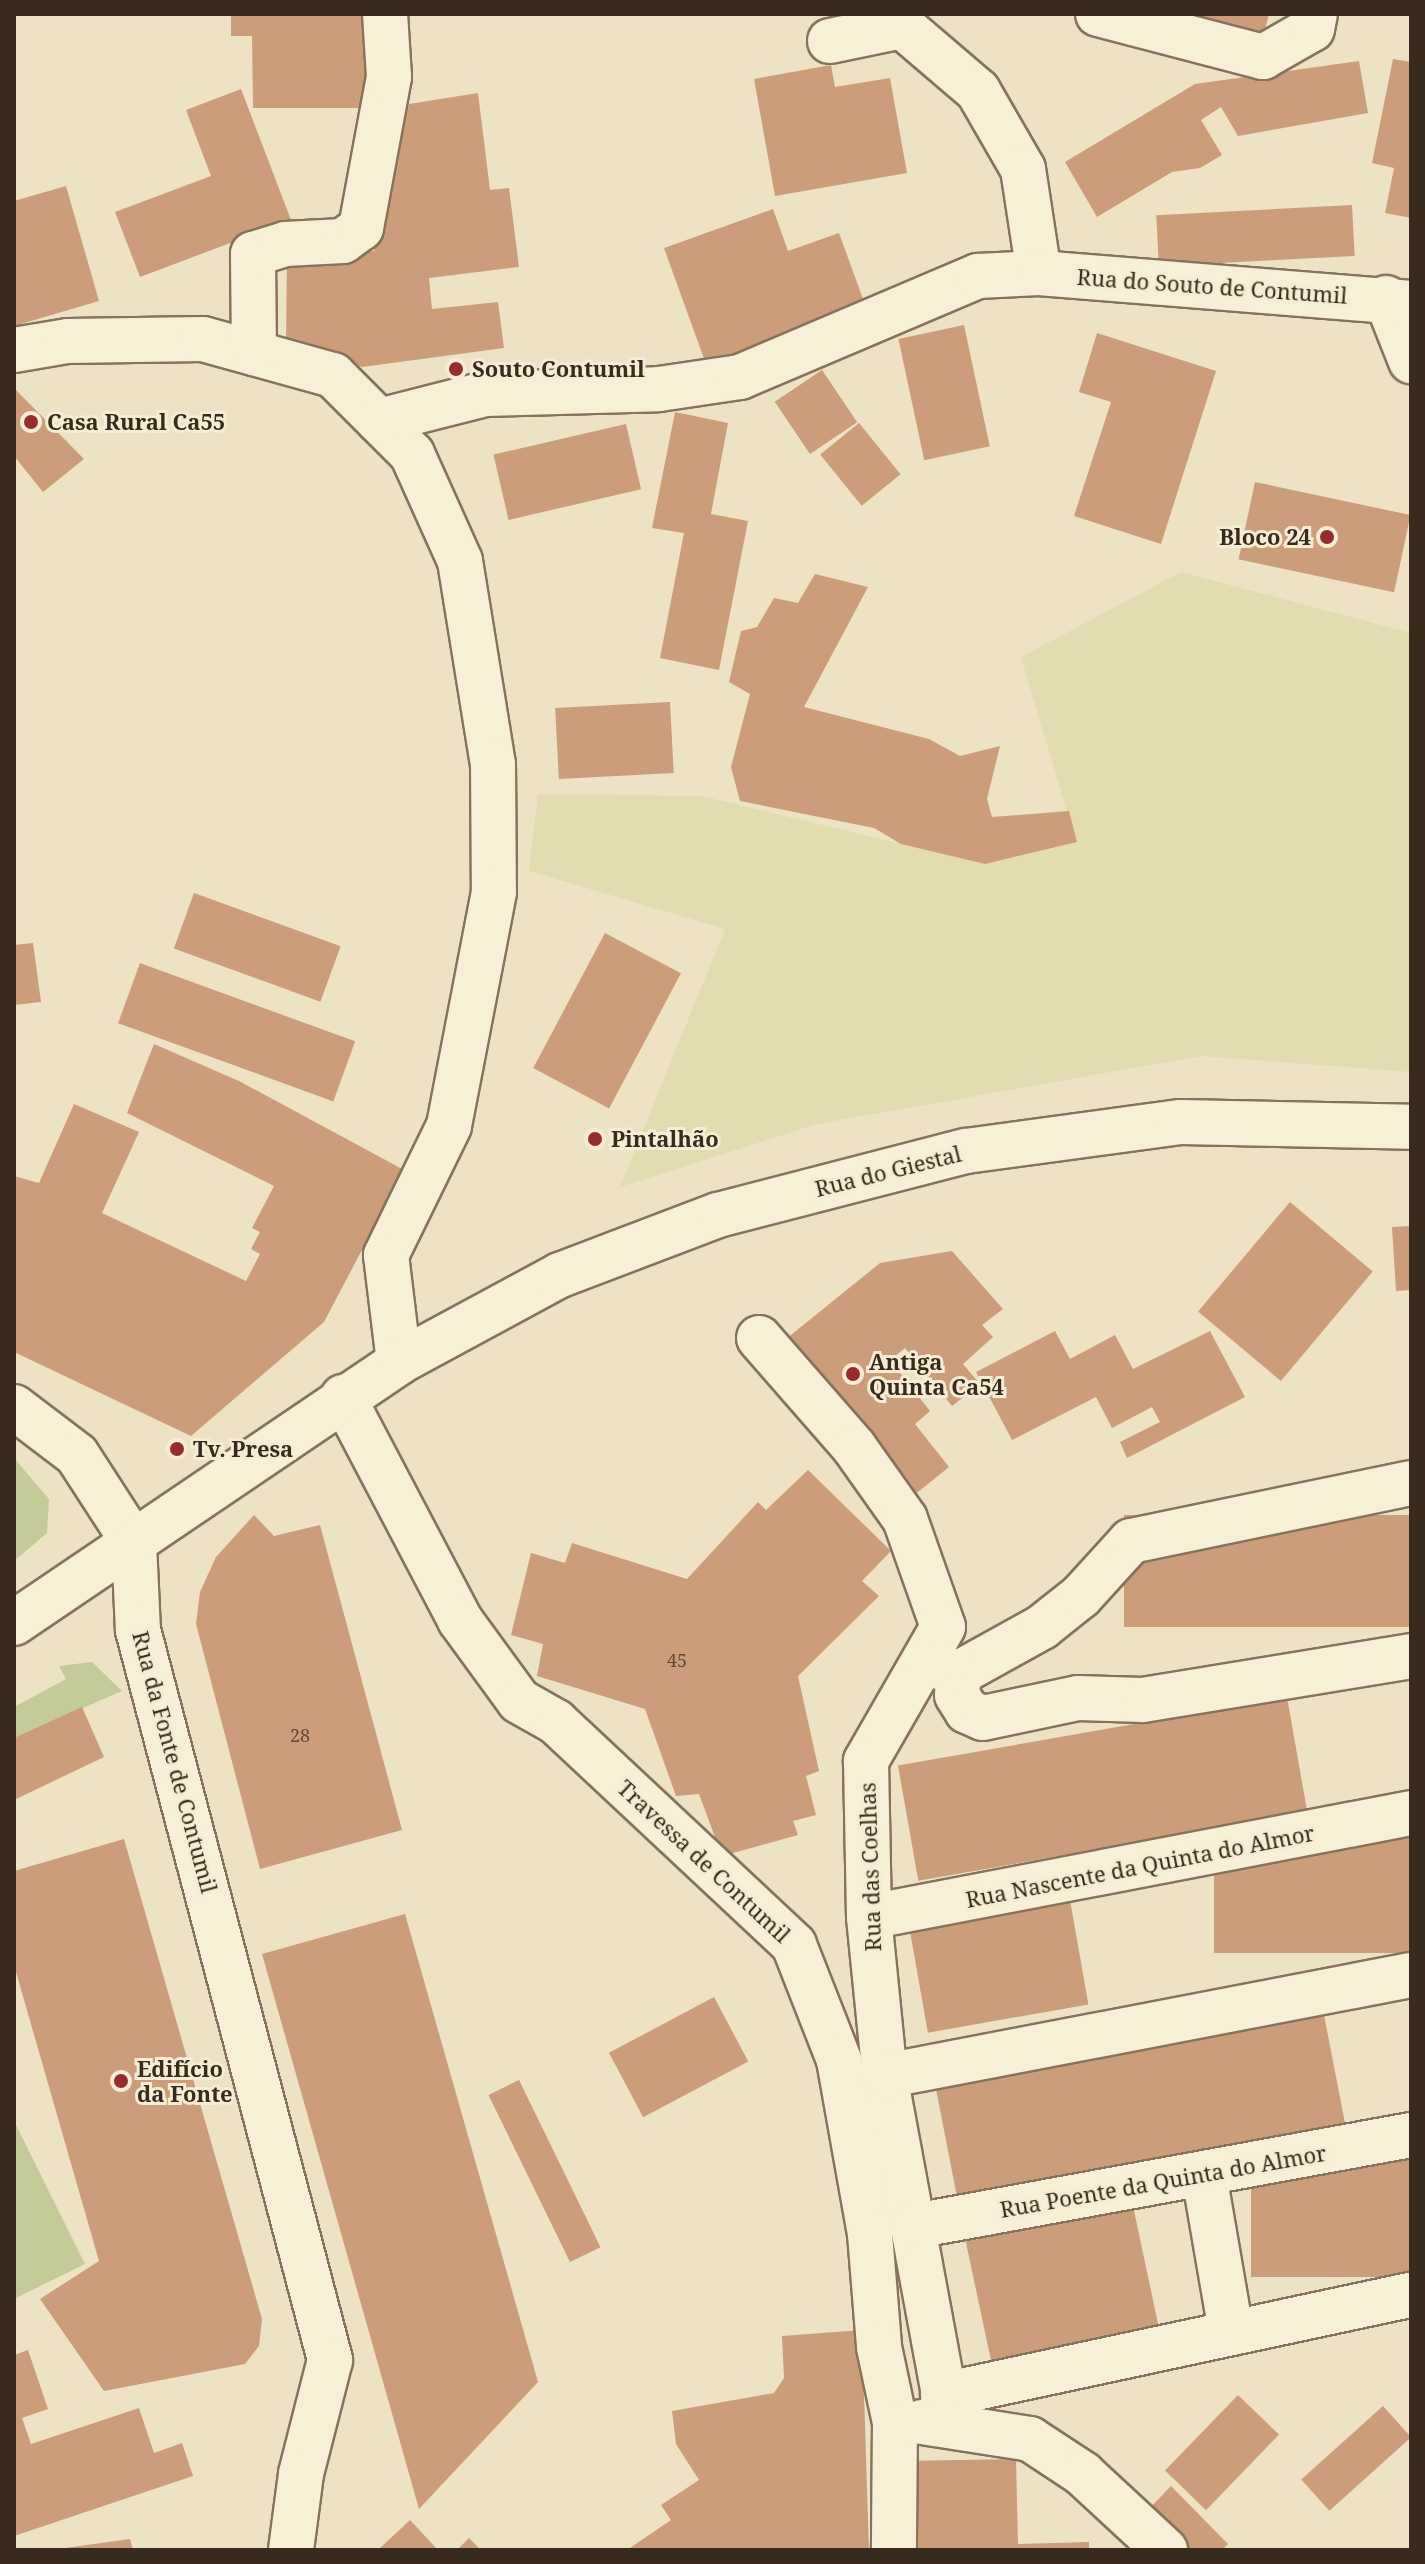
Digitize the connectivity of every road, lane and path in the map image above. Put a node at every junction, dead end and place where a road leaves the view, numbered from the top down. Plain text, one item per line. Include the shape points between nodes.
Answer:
1 (385, 14) edge
2 (1098, 14) edge
3 (1315, 14) edge
4 (830, 41) dead end
5 (1039, 273) junction
6 (1398, 300) edge
7 (14, 350) edge
8 (254, 353) junction
9 (1411, 361) edge
10 (379, 421) junction
11 (1411, 1127) edge
12 (759, 1338) dead end
13 (399, 1362) junction
14 (343, 1397) junction
15 (14, 1407) edge
16 (1411, 1483) edge
17 (134, 1543) junction
18 (14, 1623) edge
19 (1411, 1656) edge
20 (942, 1668) junction
21 (1411, 1813) edge
22 (869, 1917) junction
23 (1411, 1975) edge
24 (885, 2076) junction
25 (1411, 2135) edge
26 (1204, 2175) junction
27 (915, 2226) junction
28 (1411, 2295) edge
29 (1231, 2331) junction
30 (946, 2408) junction
31 (895, 2423) junction
32 (291, 2550) edge
33 (894, 2550) edge
34 (1165, 2550) edge

1 - 8 street via 389,77 361,228 343,241 285,244 253,254
2 - 3 street via 1263,57 1312,29
4 - 5 street via 902,26 978,91 1023,169
5 - 6 street, Rua do Souto de Contumil
5 - 10 street, Rua do Souto de Contumil via 978,276 740,377 659,389 485,394
6 - 9 street, Rua do Souto de Contumil
7 - 8 street via 68,341 203,339
8 - 10 street via 333,375
10 - 13 street via 412,454 460,561 493,764 494,892 449,1126 386,1255
11 - 13 street, Rua do Giestal via 1181,1122 966,1151 718,1215 560,1275
12 - 20 street, Rua das Coelhas via 854,1447 905,1519 943,1627
13 - 14 street
14 - 17 street
14 - 31 street, Travessa de Contumil via 460,1620 519,1701 556,1722 794,1945 839,2060
15 - 17 street via 77,1455
16 - 20 street via 1131,1541 1081,1596 1042,1627
17 - 18 street
17 - 32 street, Rua da Fonte de Contumil via 138,1630 330,2360 301,2474
19 - 20 street via 1143,1700 1078,1698 983,1718 967,1711
20 - 22 street, Rua das Coelhas via 866,1761
21 - 22 street, Rua Nascente da Quinta do Almor
22 - 24 street, Rua das Coelhas
23 - 24 street
24 - 27 street, Rua das Coelhas
25 - 26 street, Rua Poente da Quinta do Almor
26 - 27 street, Rua Poente da Quinta do Almor
26 - 29 street
27 - 30 street, Rua das Coelhas
28 - 29 street
29 - 30 street
30 - 31 street
30 - 34 street via 1030,2439 1083,2474
31 - 33 street, Travessa de Contumil

